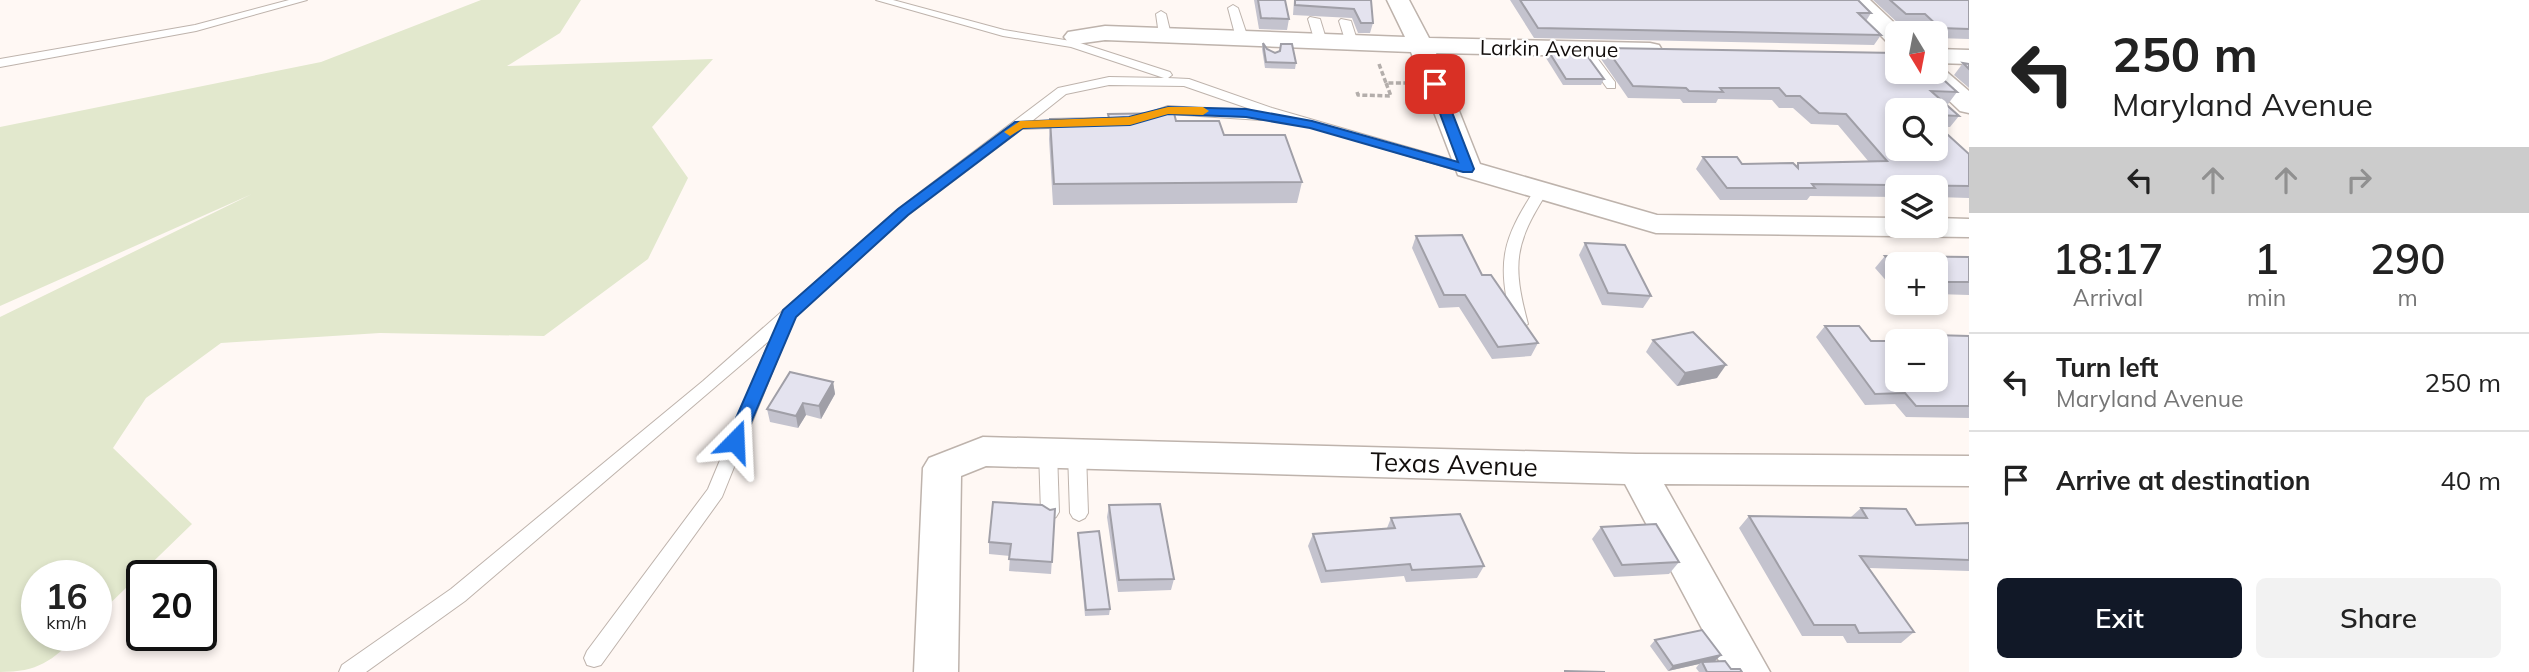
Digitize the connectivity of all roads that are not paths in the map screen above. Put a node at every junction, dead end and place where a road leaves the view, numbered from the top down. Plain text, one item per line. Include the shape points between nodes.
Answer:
1 (302, 0) edge
2 (881, 0) edge
3 (1398, 0) edge
4 (1857, 0) edge
5 (1233, 8) dead end
6 (1076, 37) dead end
7 (1242, 38) junction
8 (1885, 38) edge
9 (1421, 46) junction
10 (1585, 49) junction
11 (1667, 50) edge
12 (1948, 56) edge
13 (1969, 57) edge
14 (0, 63) edge
15 (1185, 82) junction
16 (1945, 84) edge
17 (1611, 85) dead end
18 (1969, 105) edge
19 (1130, 121) edge
20 (1079, 124) edge
21 (1312, 124) junction
22 (1020, 125) junction
23 (1468, 169) junction
24 (1541, 191) junction
25 (1969, 228) edge
26 (789, 314) junction
27 (1520, 324) edge
28 (1063, 453) junction
29 (1636, 469) junction
30 (1969, 471) edge
31 (1050, 512) edge
32 (1079, 513) dead end
33 (594, 658) dead end
34 (349, 672) edge
35 (936, 672) edge
36 (1748, 672) edge

1 - 14 lane via 196,28
2 - 15 lane via 1003,33 1073,44
3 - 9 street
4 - 8 street
5 - 7 lane
6 - 7 street, Larkin Avenue via 1163,25
7 - 9 street, Larkin Avenue via 1272,47 1318,31 1348,32
9 - 10 street, Larkin Avenue
9 - 23 street
10 - 11 street, Larkin Avenue
10 - 17 lane
12 - 13 street
15 - 21 lane
15 - 22 lane via 1128,79 1076,86 1050,98
16 - 18 street
19 - 21 lane via 1186,110 1246,113
20 - 22 lane
21 - 23 lane
22 - 26 lane via 903,212
23 - 24 street
24 - 25 street via 1656,225
24 - 27 lane via 1521,220 1508,256 1509,284
26 - 33 lane via 716,492
26 - 34 lane via 458,595
28 - 29 street, Texas Avenue
28 - 31 lane
28 - 32 lane
28 - 35 street, Texas Avenue via 983,451 942,468
29 - 30 street, Texas Avenue
29 - 36 street

